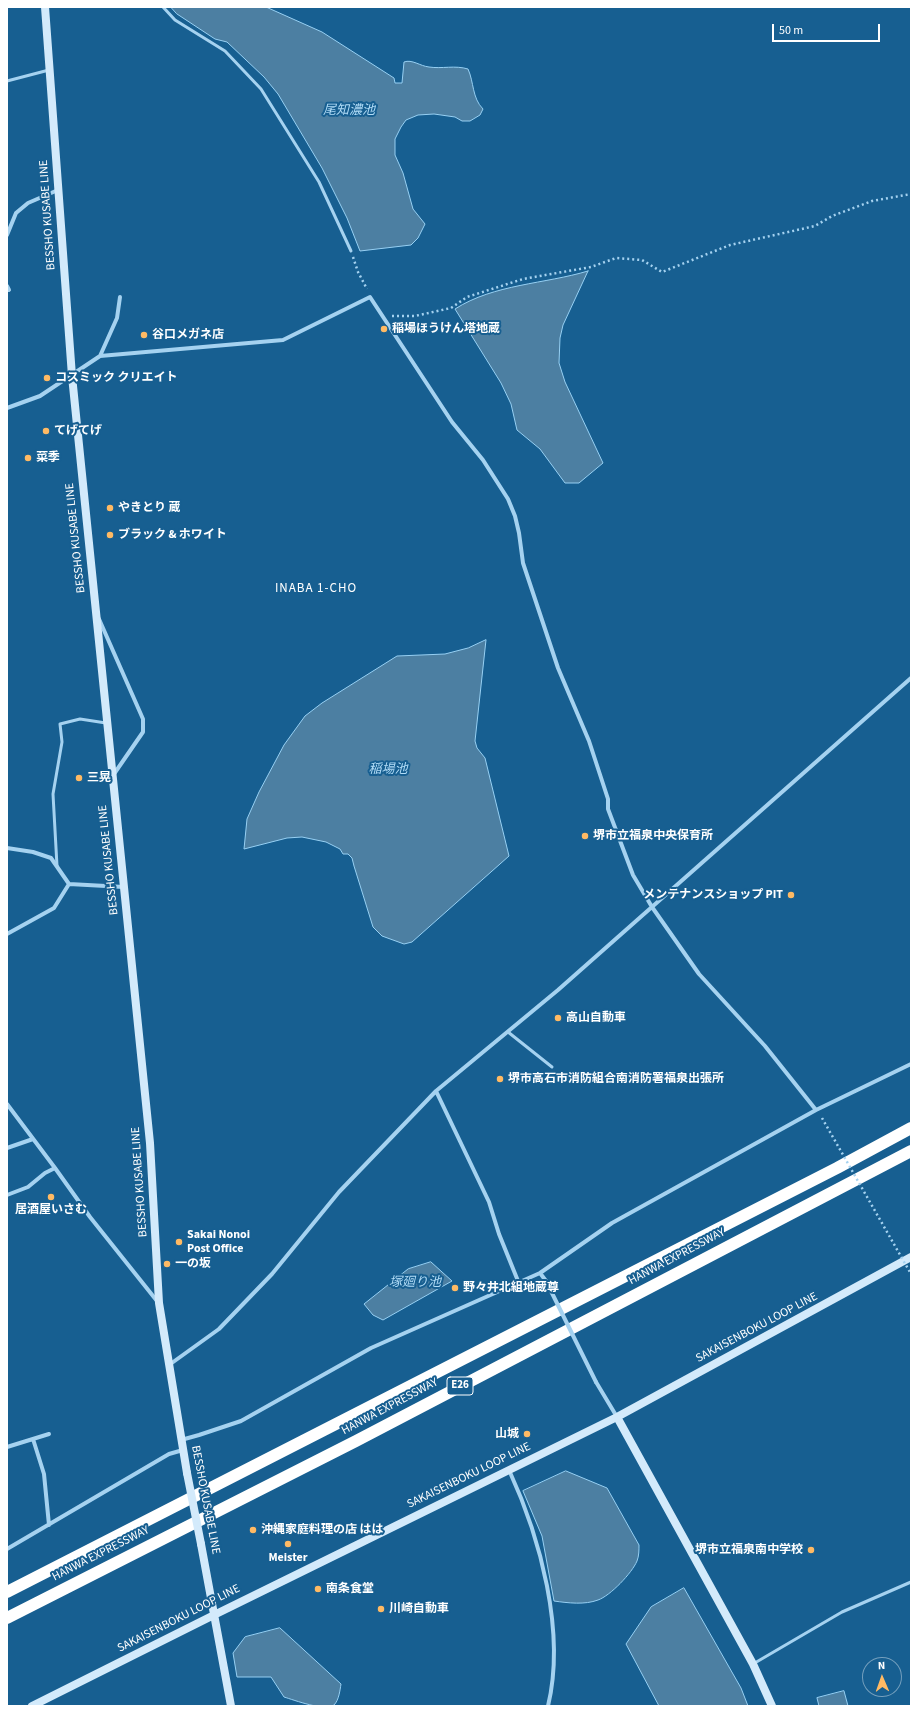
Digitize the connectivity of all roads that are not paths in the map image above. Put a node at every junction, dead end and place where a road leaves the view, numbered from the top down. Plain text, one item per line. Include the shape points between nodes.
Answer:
1 (45, 7) edge
2 (163, 7) edge
3 (49, 70) junction
4 (7, 81) edge
5 (58, 190) junction
6 (7, 235) edge
7 (351, 251) road end
8 (120, 297) dead end
9 (100, 356) junction
10 (72, 376) junction
11 (7, 408) edge
12 (96, 611) junction
13 (911, 678) edge
14 (107, 723) junction
15 (113, 776) junction
16 (7, 848) edge
17 (56, 866) junction
18 (68, 884) junction
19 (124, 886) junction
20 (652, 907) junction
21 (7, 934) edge
22 (508, 1032) junction
23 (911, 1064) edge
24 (552, 1067) dead end
25 (436, 1091) junction
26 (7, 1104) edge
27 (816, 1110) junction
28 (911, 1128) edge
29 (33, 1139) junction
30 (7, 1148) edge
31 (911, 1150) edge
32 (55, 1168) junction
33 (7, 1195) edge
34 (911, 1257) edge
35 (540, 1272) junction
36 (518, 1281) junction
37 (159, 1303) junction
38 (168, 1366) junction
39 (616, 1417) junction
40 (49, 1434) dead end
41 (33, 1439) junction
42 (181, 1440) junction
43 (7, 1447) edge
44 (183, 1450) junction
45 (509, 1470) junction
46 (49, 1524) junction
47 (7, 1549) edge
48 (911, 1582) edge
49 (7, 1592) edge
50 (214, 1615) junction
51 (7, 1618) edge
52 (753, 1664) junction
53 (32, 1706) edge
54 (231, 1706) edge
55 (548, 1706) edge
56 (772, 1706) edge

1 - 3 main road, BESSHO KUSABE LINE
2 - 7 lane via 175,20 224,52 261,89 319,182
3 - 4 lane
3 - 5 main road, BESSHO KUSABE LINE
5 - 6 street via 28,203 16,213
5 - 10 main road, BESSHO KUSABE LINE
8 - 9 street via 117,318
9 - 10 street
9 - 20 street via 283,340 370,297 452,422 508,499 519,533 524,563 558,668 589,741 608,799 608,809 633,874
10 - 11 street via 40,396
10 - 12 main road, BESSHO KUSABE LINE
12 - 14 main road, BESSHO KUSABE LINE
12 - 15 street via 143,719 142,732
13 - 20 street
14 - 15 main road, BESSHO KUSABE LINE
14 - 17 lane via 80,719 60,724 62,742 53,794
15 - 19 main road, BESSHO KUSABE LINE
16 - 17 street via 51,858
17 - 18 street
18 - 19 street
18 - 21 street via 54,908
19 - 37 main road, BESSHO KUSABE LINE via 150,1143
20 - 22 street
20 - 27 street via 699,974 765,1046
22 - 24 lane
22 - 25 street
23 - 27 street
25 - 36 street via 489,1202
25 - 38 street via 339,1192 272,1274 219,1329
26 - 29 street
27 - 35 street via 612,1223
28 - 49 highway, HANWA EXPRESSWAY / E26
29 - 30 street
29 - 32 street
31 - 51 highway, HANWA EXPRESSWAY / E26 via 356,1441
32 - 33 street via 28,1187
32 - 37 street via 90,1217
34 - 39 main road, SAKAISENBOKU LOOP LINE
35 - 36 street
35 - 39 street, bridge
36 - 42 street via 371,1348 241,1421
37 - 38 main road, BESSHO KUSABE LINE
38 - 42 main road, BESSHO KUSABE LINE
39 - 45 main road, SAKAISENBOKU LOOP LINE
39 - 52 main road
40 - 41 street
41 - 43 street
41 - 46 street via 44,1474
42 - 44 main road, BESSHO KUSABE LINE
44 - 46 street via 169,1454
44 - 50 main road, BESSHO KUSABE LINE, bridge
45 - 50 main road, SAKAISENBOKU LOOP LINE
45 - 55 street via 534,1532 547,1586 554,1659 553,1687
46 - 47 street
48 - 52 lane via 842,1612
50 - 53 main road, SAKAISENBOKU LOOP LINE
50 - 54 main road, BESSHO KUSABE LINE
52 - 56 main road

